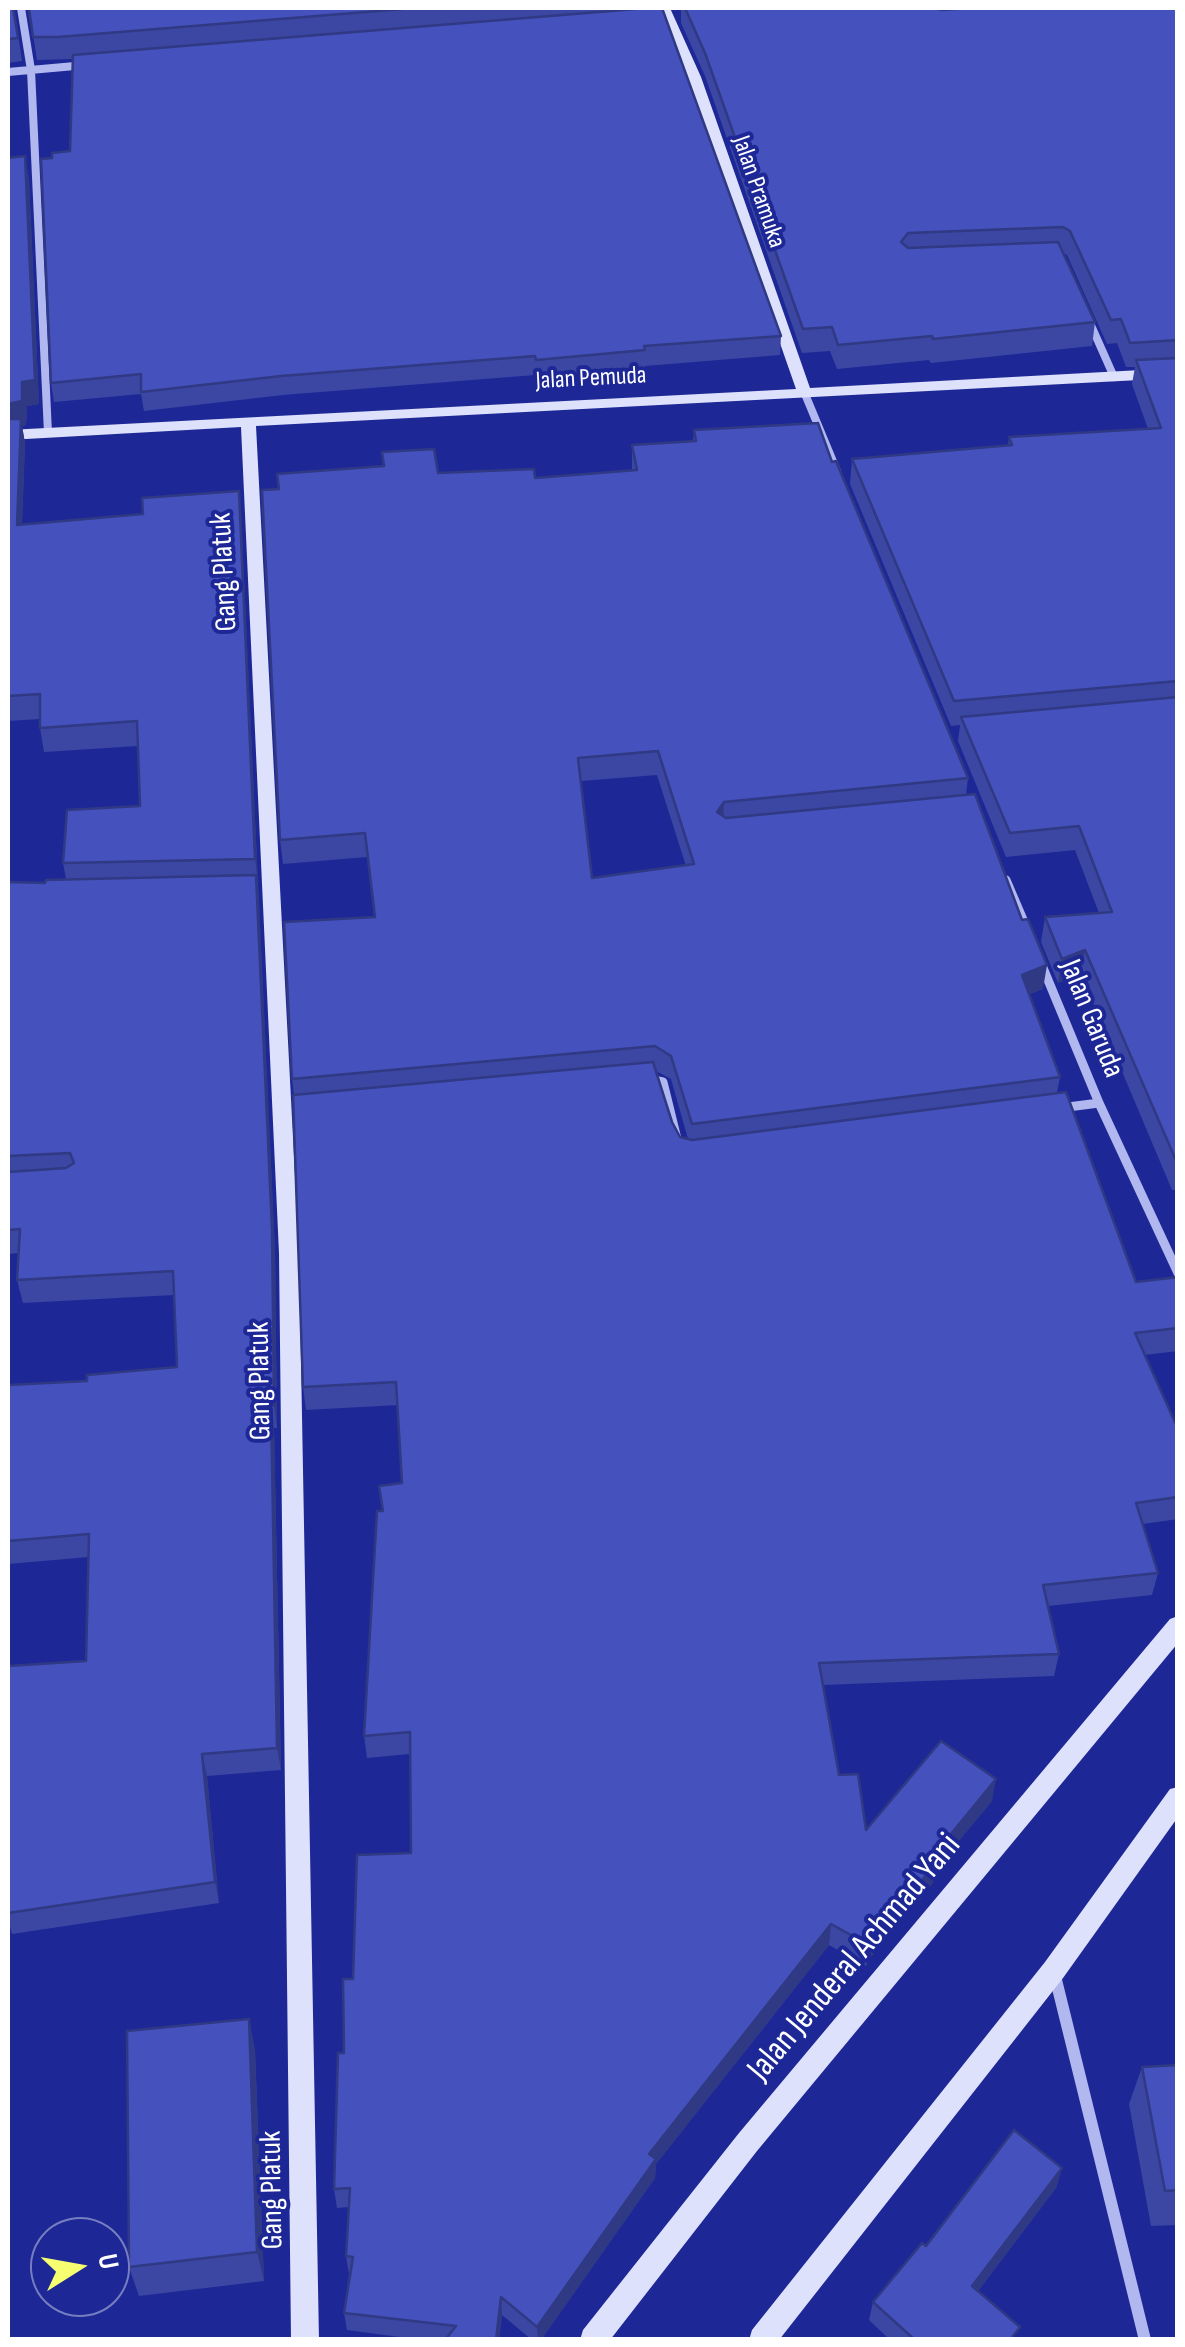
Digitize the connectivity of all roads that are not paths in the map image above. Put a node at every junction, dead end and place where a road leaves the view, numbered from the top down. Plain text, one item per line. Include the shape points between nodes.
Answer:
1 (21, 8) edge
2 (666, 13) edge
3 (687, 16) edge
4 (649, 20) edge
5 (91, 65) edge
6 (32, 70) junction
7 (8, 72) edge
8 (1085, 311) edge
9 (1178, 373) edge
10 (1114, 377) junction
11 (805, 394) junction
12 (248, 422) junction
13 (48, 432) junction
14 (8, 435) edge
15 (842, 484) edge
16 (1000, 864) edge
17 (1030, 938) edge
18 (1038, 956) edge
19 (626, 1081) edge
20 (1099, 1103) junction
21 (1039, 1111) edge
22 (682, 1152) edge
23 (1178, 1273) edge
24 (1178, 1626) edge
25 (1178, 1796) edge
26 (1054, 1970) junction
27 (305, 2340) edge
28 (592, 2340) edge
29 (762, 2340) edge
30 (1145, 2340) edge

1 - 6 street
2 - 3 street
2 - 4 street
2 - 11 street, Jalan Pramuka
5 - 6 street
6 - 7 street
6 - 13 street
8 - 10 street
9 - 10 street, Jalan Pemuda
10 - 11 street, Jalan Pemuda
11 - 12 street, Jalan Pemuda
11 - 15 street
12 - 13 street, Jalan Pemuda
12 - 27 street, Gang Platuk via 262,891 292,1111
13 - 14 street, Jalan Pemuda
16 - 17 street, Jalan Garuda
18 - 20 street, Jalan Garuda
19 - 22 street via 663,1082
20 - 21 street
20 - 23 street, Jalan Garuda
24 - 28 street, Jalan Jenderal Achmad Yani via 748,2142
25 - 26 street
26 - 29 street
26 - 30 street

